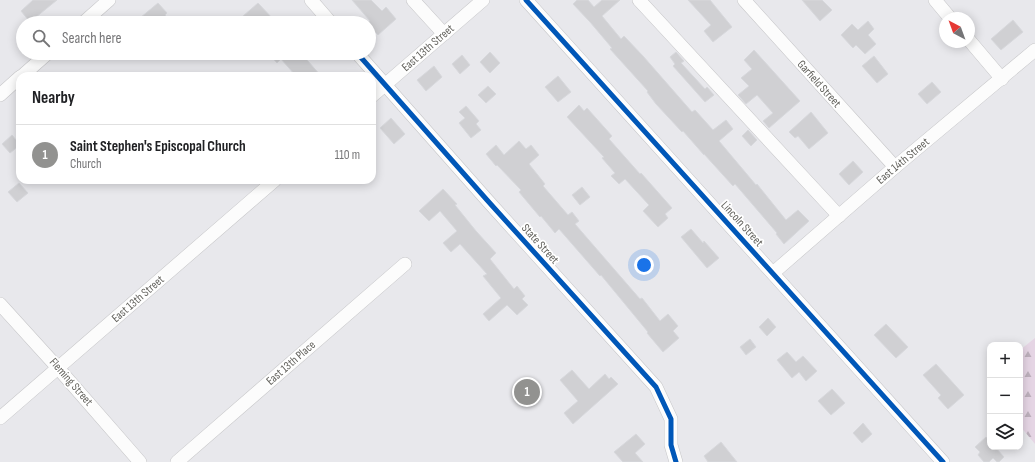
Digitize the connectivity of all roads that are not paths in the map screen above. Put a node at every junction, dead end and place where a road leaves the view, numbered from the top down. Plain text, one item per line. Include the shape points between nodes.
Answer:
1 (109, 0) edge
2 (310, 0) edge
3 (413, 0) edge
4 (483, 0) edge
5 (526, 0) edge
6 (639, 0) edge
7 (744, 0) edge
8 (935, 0) edge
9 (945, 12) edge
10 (91, 16) edge
11 (325, 16) edge
12 (444, 34) junction
13 (975, 47) edge
14 (1035, 50) edge
15 (40, 60) edge
16 (363, 60) edge
17 (27, 72) edge
18 (374, 72) edge
19 (376, 75) edge
20 (1002, 79) junction
21 (16, 81) edge
22 (385, 85) junction
23 (376, 93) edge
24 (0, 95) edge
25 (895, 167) junction
26 (270, 184) edge
27 (839, 216) junction
28 (405, 264) dead end
29 (773, 273) junction
30 (0, 304) edge
31 (58, 368) junction
32 (0, 418) edge
33 (140, 462) edge
34 (177, 462) edge
35 (676, 462) edge
36 (943, 462) edge

1 - 10 street
2 - 11 street
3 - 12 street
4 - 12 street, East 13th Street
5 - 29 street, Lincoln Street
6 - 27 street
7 - 25 street, Garfield Street
8 - 9 street
12 - 22 street, East 13th Street
13 - 20 street
14 - 20 street, East 14th Street
15 - 17 street
16 - 18 street, State Street
19 - 22 street, State Street
20 - 25 street, East 14th Street
21 - 24 street
22 - 23 street, East 13th Street
22 - 35 street, State Street via 656,387 671,419 671,445
25 - 27 street, East 14th Street
26 - 31 street, East 13th Street
27 - 29 street, East 14th Street
28 - 34 street, East 13th Place
29 - 36 street, Lincoln Street
30 - 31 street, Fleming Street
31 - 32 street, East 13th Street
31 - 33 street, Fleming Street

